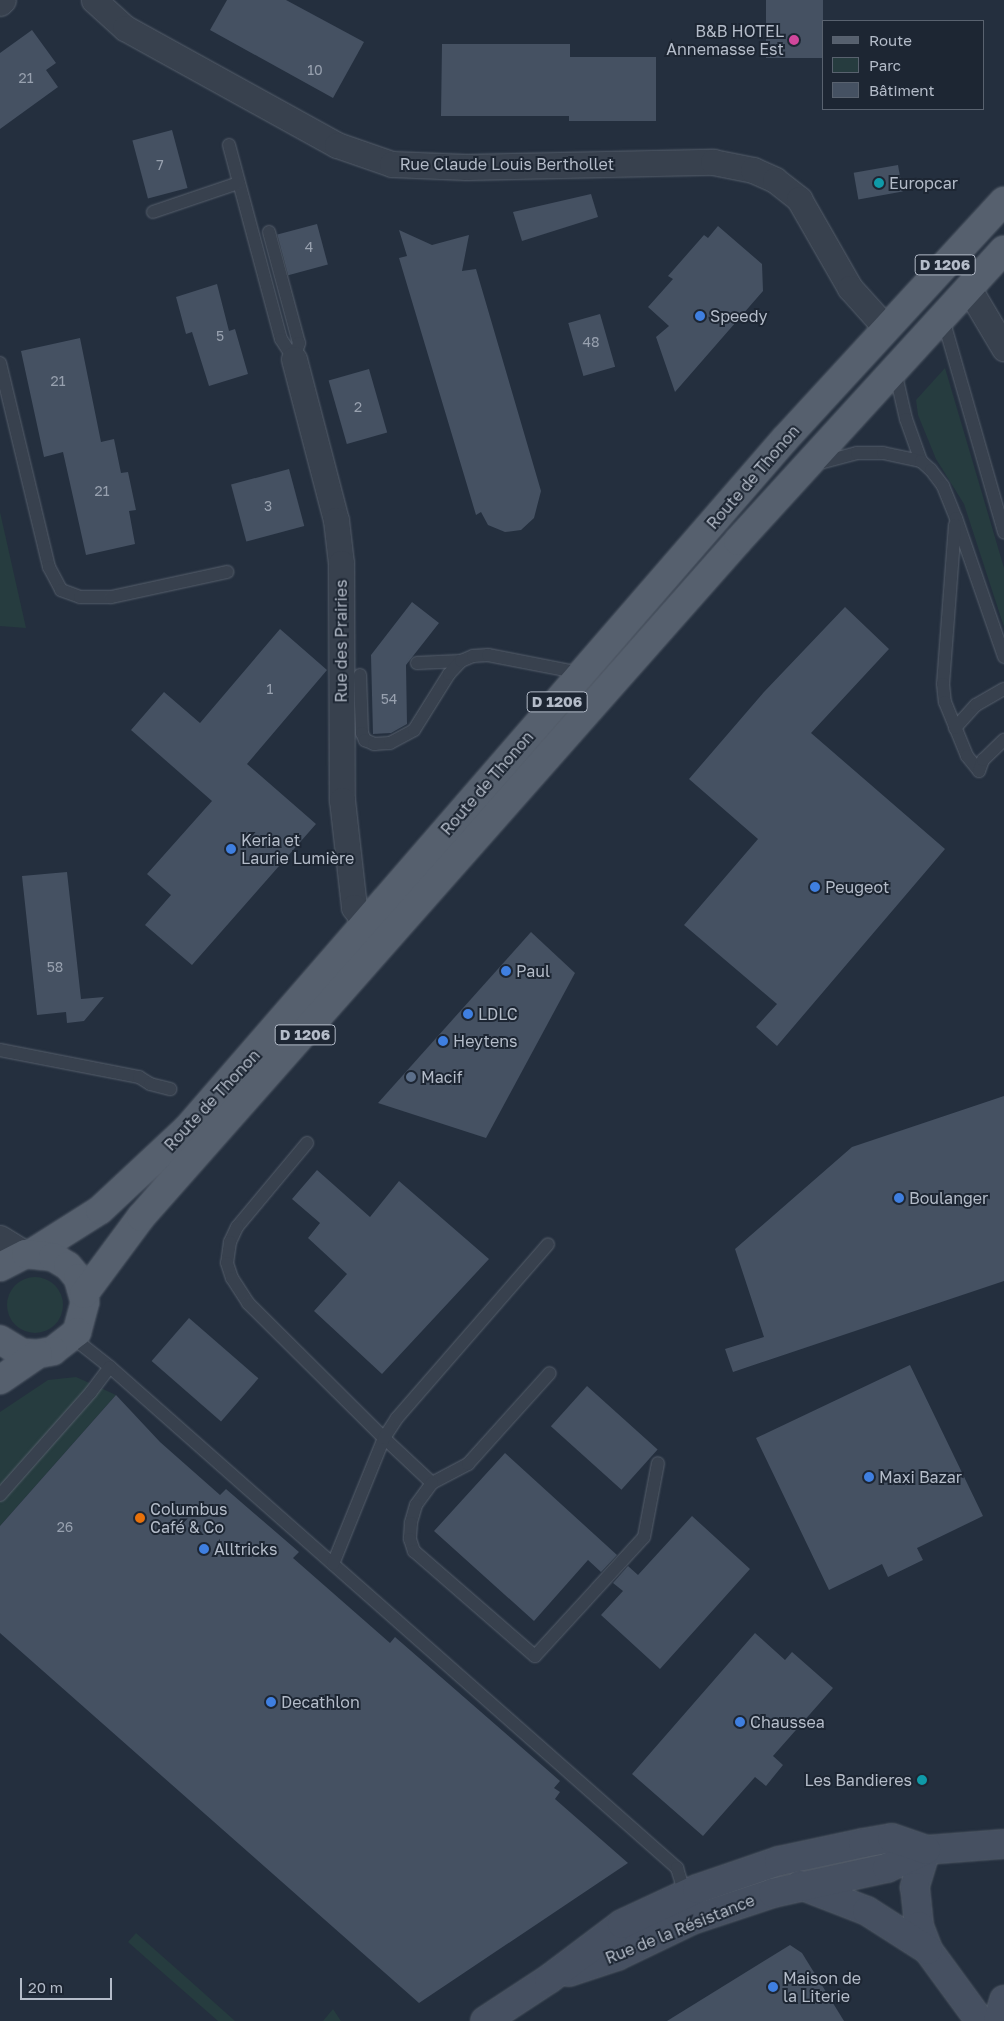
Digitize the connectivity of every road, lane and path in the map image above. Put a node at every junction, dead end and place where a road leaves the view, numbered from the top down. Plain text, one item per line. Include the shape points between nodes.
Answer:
1 (94, 0) edge
2 (229, 145) dead end
3 (238, 183) junction
4 (1004, 201) edge
5 (153, 212) dead end
6 (270, 232) dead end
7 (1004, 250) edge
8 (969, 290) junction
9 (943, 319) junction
10 (885, 327) junction
11 (1004, 348) edge
12 (294, 359) junction
13 (0, 363) edge
14 (895, 371) junction
15 (921, 461) junction
16 (807, 468) junction
17 (956, 518) junction
18 (1004, 532) edge
19 (227, 572) dead end
20 (1004, 657) edge
21 (461, 660) junction
22 (417, 663) dead end
23 (581, 673) junction
24 (360, 675) dead end
25 (1004, 688) edge
26 (954, 728) junction
27 (1004, 740) edge
28 (366, 924) junction
29 (0, 1050) edge
30 (170, 1089) dead end
31 (307, 1143) dead end
32 (0, 1238) edge
33 (548, 1244) dead end
34 (29, 1254) junction
35 (0, 1267) edge
36 (84, 1294) junction
37 (72, 1337) junction
38 (0, 1340) edge
39 (38, 1354) junction
40 (110, 1367) junction
41 (550, 1373) dead end
42 (0, 1380) edge
43 (384, 1438) junction
44 (658, 1463) dead end
45 (432, 1483) junction
46 (0, 1495) edge
47 (333, 1564) junction
48 (1003, 1847) edge
49 (926, 1850) junction
50 (800, 1885) junction
51 (685, 1894) junction
52 (928, 1950) junction
53 (549, 1979) junction
54 (1004, 2000) edge
55 (485, 2021) edge
56 (980, 2021) edge
57 (998, 2021) edge

1 - 10 street, Rue Claude Louis Berthollet via 125,28 311,131 337,145 392,164 466,167 713,162 753,170 775,180 799,199 850,288
2 - 3 lane
3 - 5 lane
3 - 12 lane via 281,339
4 - 10 main road, Route de Thonon / D 1206
6 - 12 lane via 299,343
7 - 8 main road, Route de Thonon / D 1206
8 - 9 main road, Route de Thonon / D 1206
8 - 11 street
9 - 14 main road, Route de Thonon / D 1206
9 - 18 lane
10 - 14 main road
10 - 23 main road, Route de Thonon / D 1206
12 - 28 street, Rue des Prairies via 336,520 341,563 342,807 354,907
13 - 19 lane via 48,567 61,590 80,598 111,597
14 - 15 lane via 906,419
14 - 16 main road, Route de Thonon / D 1206
15 - 16 lane via 871,452 846,455
15 - 17 lane via 938,478
16 - 36 main road, Route de Thonon / D 1206 via 738,541 142,1217
17 - 20 lane
17 - 26 lane via 943,684
21 - 22 lane
21 - 23 lane via 488,655
21 - 24 lane via 414,730 390,743 374,744 365,740
23 - 28 main road, Route de Thonon / D 1206
25 - 26 lane via 976,705
26 - 27 lane via 967,756 979,771 984,760
28 - 34 main road, Route de Thonon / D 1206 via 182,1135 100,1210
29 - 30 lane via 140,1077 150,1084
31 - 43 lane via 237,1227 230,1242 228,1263 232,1278 248,1303
32 - 34 street
33 - 43 lane via 397,1418
34 - 35 main road, Route de Thonon
34 - 36 main road via 48,1255 63,1262 78,1278
36 - 37 main road via 83,1317
37 - 39 main road via 60,1347
37 - 40 lane
38 - 39 main road via 14,1350
39 - 42 main road
40 - 46 lane
40 - 47 lane
41 - 45 lane via 468,1464
43 - 45 lane
43 - 47 lane
44 - 45 lane via 644,1537 535,1656 414,1551 410,1539 411,1523 416,1505
47 - 51 lane via 676,1868
48 - 49 street, Rue de la Résistance
49 - 50 street, Rue de la Résistance via 887,1868
49 - 51 street, Rue de la Résistance via 892,1838 864,1843 779,1861
49 - 52 street via 918,1874 915,1900 919,1926
50 - 52 street via 867,1911
50 - 53 street, Rue de la Résistance via 718,1910 616,1956
51 - 53 street, Rue de la Résistance via 622,1924
52 - 56 street
53 - 55 street, Rue de la Résistance
54 - 57 street

